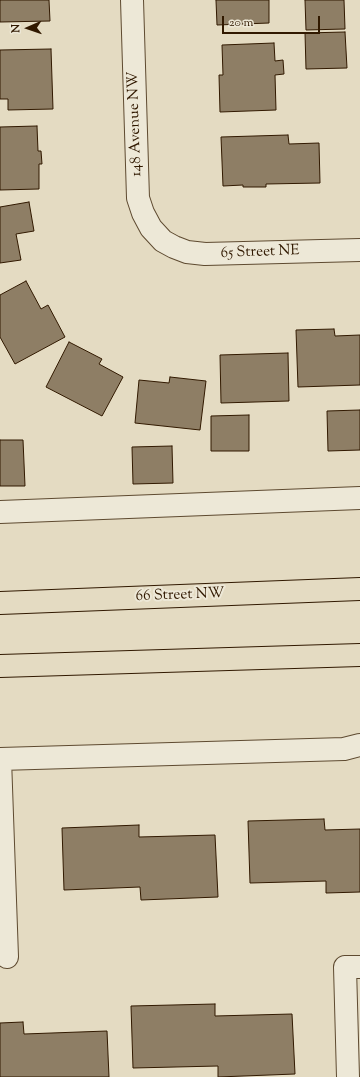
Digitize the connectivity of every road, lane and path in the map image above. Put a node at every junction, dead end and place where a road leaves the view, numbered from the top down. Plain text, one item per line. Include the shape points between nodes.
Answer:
1 (132, 0) edge
2 (163, 241) joint
3 (360, 250) edge
4 (360, 498) edge
5 (0, 512) edge
6 (360, 589) edge
7 (0, 603) edge
8 (360, 655) edge
9 (0, 666) edge
10 (360, 745) edge
11 (0, 759) edge
12 (7, 957) dead end
13 (360, 967) edge
14 (348, 1077) edge

1 - 2 street, 148 Avenue NW via 138,198 142,213
2 - 3 street, 65 Street NE via 187,252 205,254
4 - 5 street
6 - 7 main road, 66 Street NW
8 - 9 main road
10 - 11 street via 344,748
11 - 12 street
13 - 14 street via 345,967

